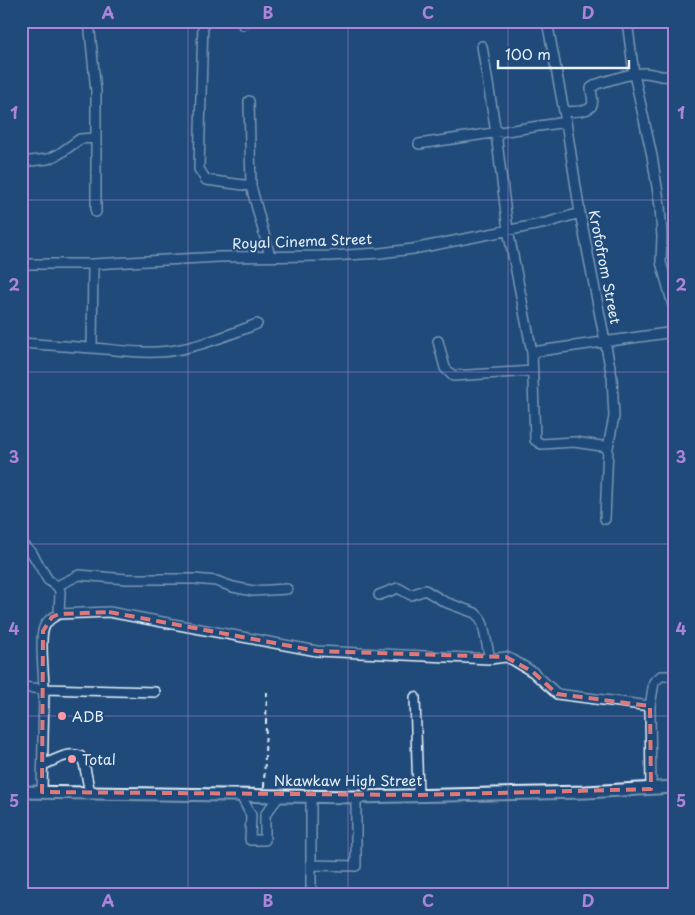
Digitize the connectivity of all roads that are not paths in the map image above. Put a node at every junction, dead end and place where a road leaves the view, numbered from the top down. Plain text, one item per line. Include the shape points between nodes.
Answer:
1 (89, 21) edge
2 (203, 21) edge
3 (547, 21) edge
4 (627, 21) edge
5 (482, 46) dead end
6 (674, 73) edge
7 (634, 74) junction
8 (249, 101) dead end
9 (564, 112) junction
10 (566, 122) junction
11 (496, 133) junction
12 (95, 138) junction
13 (419, 144) dead end
14 (21, 162) edge
15 (251, 186) junction
16 (96, 212) dead end
17 (580, 213) junction
18 (508, 230) junction
19 (270, 256) junction
20 (21, 264) edge
21 (93, 264) junction
22 (674, 309) edge
23 (257, 324) dead end
24 (674, 332) edge
25 (438, 341) dead end
26 (606, 342) junction
27 (21, 343) edge
28 (92, 348) junction
29 (532, 352) junction
30 (533, 371) junction
31 (608, 447) junction
32 (605, 519) dead end
33 (21, 544) edge
34 (57, 586) junction
35 (287, 589) dead end
36 (379, 595) dead end
37 (60, 614) junction
38 (490, 659) junction
39 (674, 676) edge
40 (21, 687) edge
41 (44, 689) junction
42 (155, 692) dead end
43 (415, 697) dead end
44 (650, 706) junction
45 (43, 765) junction
46 (674, 787) edge
47 (651, 789) junction
48 (21, 792) edge
49 (42, 792) junction
50 (90, 793) junction
51 (240, 794) junction
52 (280, 795) junction
53 (311, 795) junction
54 (418, 795) junction
55 (356, 797) junction
56 (250, 815) junction
57 (266, 815) junction
58 (311, 865) junction
59 (311, 894) edge

1 - 12 street via 96,92
2 - 15 street via 199,169 206,180
3 - 9 street, Krofofrom Street
4 - 7 street
5 - 11 street
6 - 7 street via 663,76
7 - 9 street via 597,84 592,88 590,108
7 - 22 street via 660,206 660,262
8 - 15 street
9 - 10 street, Krofofrom Street
10 - 11 street
10 - 17 street, Krofofrom Street
11 - 13 street
11 - 18 street
12 - 14 street via 80,139 48,159
12 - 16 street
15 - 19 street
17 - 18 street, Royal Cinema Street
17 - 26 street, Krofofrom Street
18 - 19 street, Royal Cinema Street via 380,253
18 - 29 street
19 - 21 street, Royal Cinema Street
20 - 21 street, Royal Cinema Street
21 - 28 street
23 - 28 street via 176,350
24 - 26 street
25 - 30 street via 445,368 453,376
26 - 29 street
26 - 31 street, Krofofrom Street via 614,395 614,417
27 - 28 street
29 - 30 street
30 - 31 street via 535,440 541,444 574,442
31 - 32 street, Krofofrom Street
33 - 34 street via 32,553 48,580
34 - 35 street via 79,575 216,581 253,591
34 - 37 street
36 - 38 street via 398,588 411,595 425,590 445,602 475,613 483,625
37 - 38 street via 108,612 317,651
37 - 41 street via 52,617 43,632
38 - 44 street via 506,657 513,660 533,672 557,694
39 - 44 street via 661,676 654,682
40 - 41 street
41 - 42 street
41 - 45 street
43 - 54 street
44 - 47 street
45 - 49 street
45 - 50 street via 76,754 80,756
46 - 47 main road, Nkawkaw High Street
47 - 54 main road, Nkawkaw High Street
48 - 49 main road, Nkawkaw High Street
49 - 50 main road, Nkawkaw High Street
50 - 51 main road, Nkawkaw High Street
51 - 52 main road, Nkawkaw High Street
51 - 56 street
52 - 53 main road, Nkawkaw High Street
52 - 57 street
53 - 55 main road, Nkawkaw High Street
53 - 58 street
54 - 55 main road, Nkawkaw High Street
55 - 58 street via 356,866
56 - 57 street
56 - 57 street via 250,840 265,840
58 - 59 street

